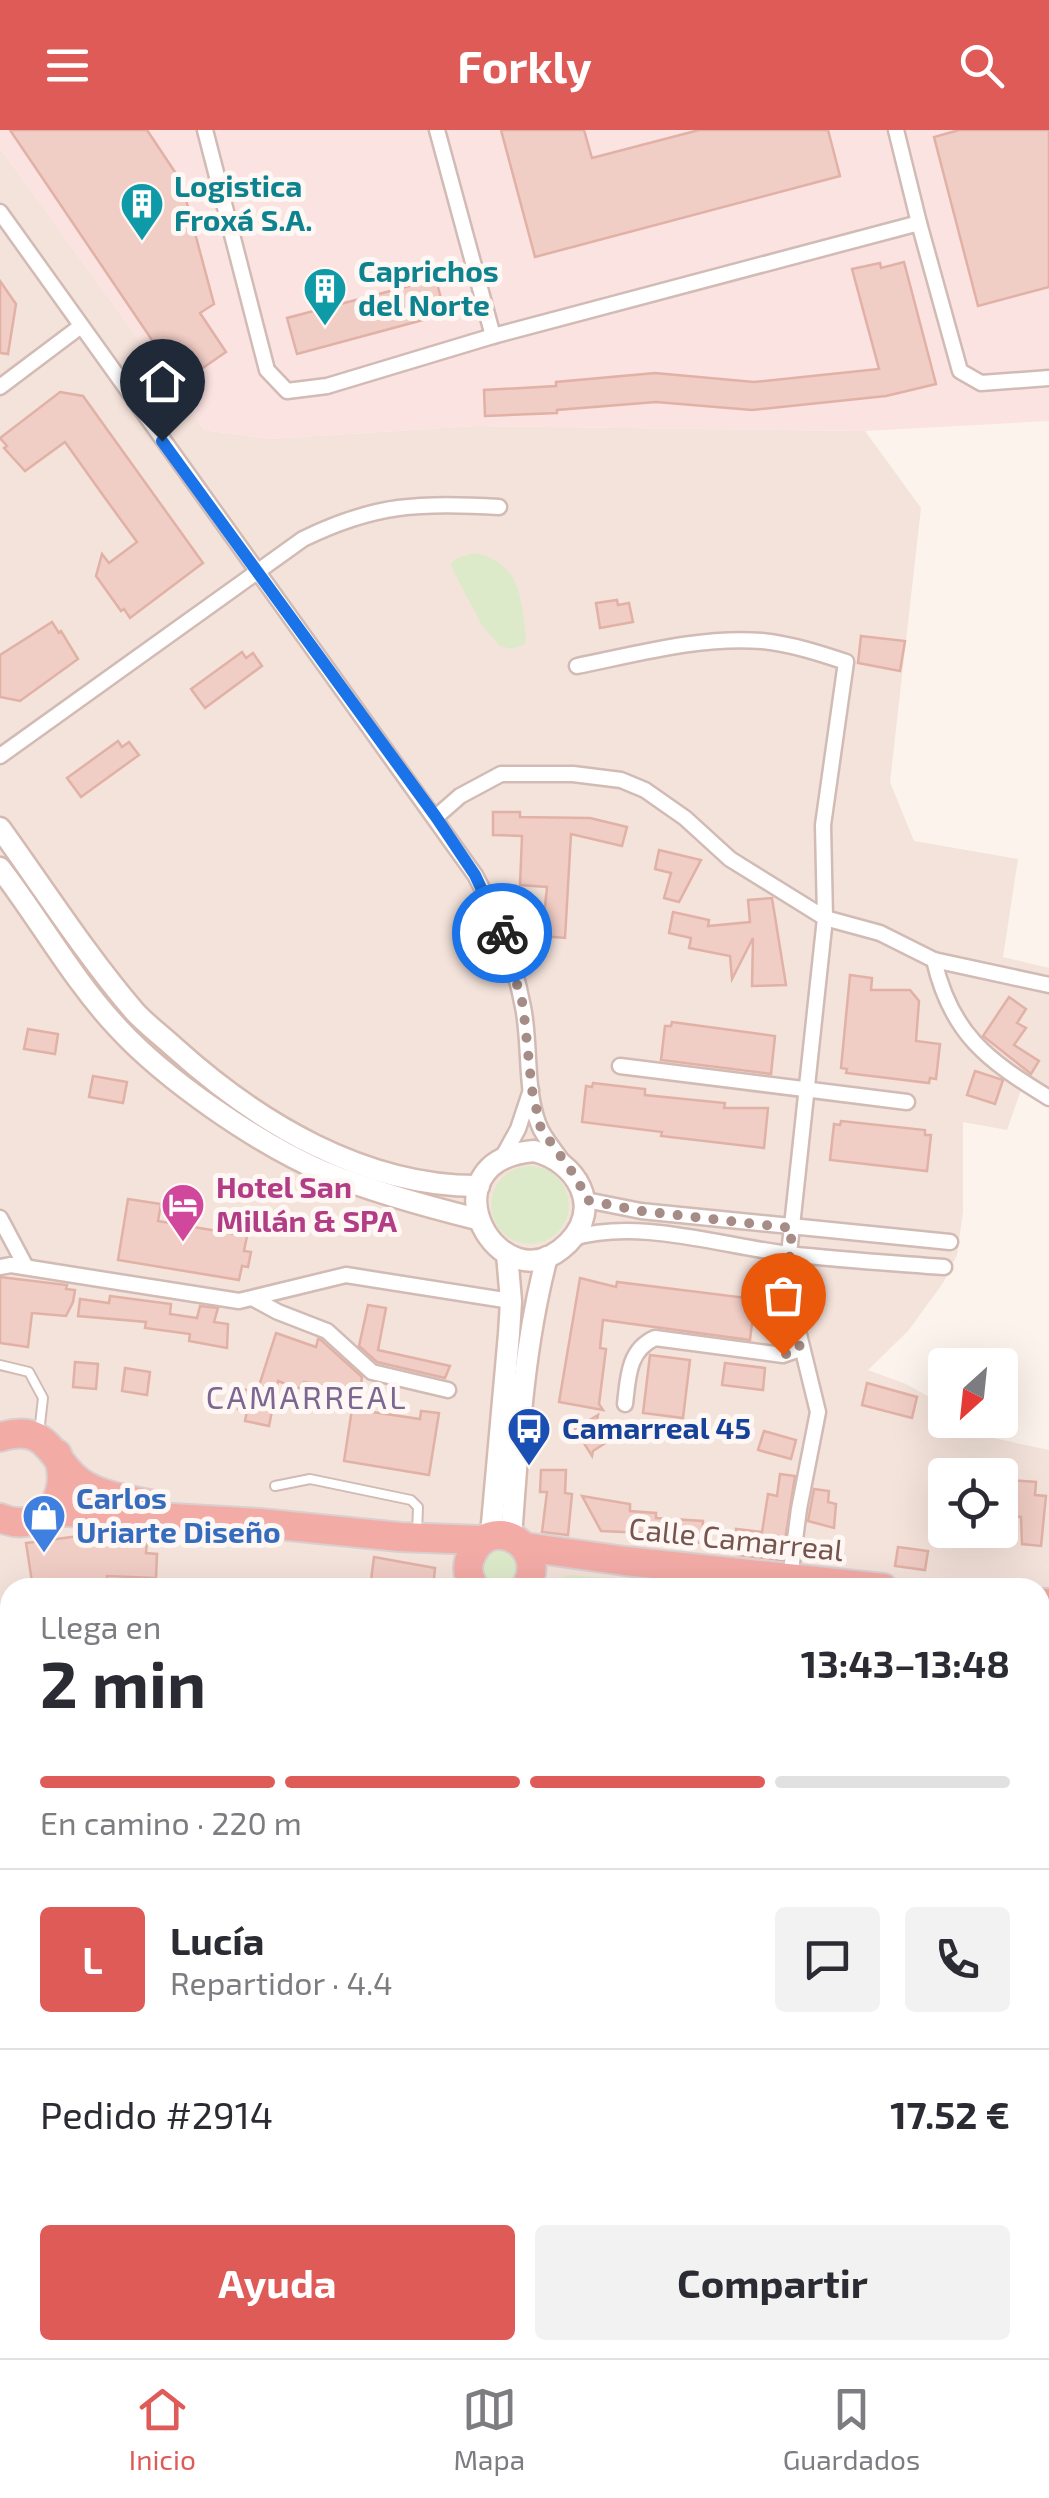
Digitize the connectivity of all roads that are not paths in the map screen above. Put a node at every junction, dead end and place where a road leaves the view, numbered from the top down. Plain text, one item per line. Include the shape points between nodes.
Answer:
1 (205, 130) edge
2 (437, 130) edge
3 (896, 130) edge
4 (0, 212) edge
5 (918, 223) junction
6 (80, 326) junction
7 (493, 336) junction
8 (1049, 378) edge
9 (0, 386) edge
10 (499, 507) dead end
11 (257, 570) junction
12 (577, 666) dead end
13 (0, 756) edge
14 (436, 817) junction
15 (0, 828) edge
16 (0, 868) edge
17 (825, 918) junction
18 (934, 960) junction
19 (1049, 984) edge
20 (620, 1066) dead end
21 (532, 1090) junction
22 (808, 1090) junction
23 (1049, 1098) edge
24 (907, 1102) dead end
25 (502, 1158) junction
26 (564, 1163) junction
27 (479, 1186) junction
28 (586, 1200) junction
29 (0, 1218) edge
30 (477, 1219) junction
31 (792, 1228) junction
32 (574, 1238) junction
33 (950, 1242) dead end
34 (507, 1254) junction
35 (789, 1254) junction
36 (547, 1256) junction
37 (0, 1267) edge
38 (26, 1267) junction
39 (944, 1267) dead end
40 (254, 1299) junction
41 (511, 1301) junction
42 (800, 1349) junction
43 (0, 1365) edge
44 (448, 1390) dead end
45 (625, 1404) dead end
46 (0, 1437) edge
47 (47, 1445) junction
48 (275, 1486) dead end
49 (49, 1511) junction
50 (2, 1521) edge
51 (259, 1523) junction
52 (416, 1538) junction
53 (502, 1540) junction
54 (582, 1556) junction
55 (470, 1578) edge
56 (471, 1578) edge
57 (529, 1578) edge
58 (538, 1578) edge
59 (790, 1578) joint

1 - 7 street via 267,370 286,390 327,386
2 - 7 street
3 - 5 street
4 - 6 street
5 - 7 street
5 - 8 street via 960,371 982,383
6 - 9 street
6 - 11 street
10 - 11 street via 378,510 303,539
11 - 13 street
11 - 14 street
12 - 17 street via 660,649 762,641 846,662 823,824
14 - 17 street via 501,774 621,780 645,790 730,858
14 - 21 street via 490,904 513,963
15 - 27 main road via 137,1014 240,1102 356,1162 444,1186
16 - 30 main road via 117,1028 167,1074 319,1170
17 - 18 street via 880,933
17 - 22 street
18 - 19 street
18 - 23 street via 940,988 972,1044
20 - 22 street
21 - 25 street
21 - 26 street via 541,1129
22 - 24 street
22 - 31 street
25 - 26 main road via 534,1151
25 - 27 main road
26 - 28 main road
27 - 30 main road
28 - 31 street
28 - 32 main road
29 - 38 street
30 - 34 main road via 487,1239
31 - 33 street
31 - 35 street
32 - 35 street via 601,1229 638,1231
32 - 36 main road
34 - 36 main road
34 - 41 main road
35 - 39 street
35 - 42 street
36 - 53 main road
37 - 38 street
38 - 40 street
40 - 41 street via 346,1275
40 - 44 street via 327,1331 372,1372
41 - 53 main road
42 - 45 street via 783,1355 655,1338 635,1354
42 - 59 street via 818,1412
43 - 47 lane via 30,1372 42,1398
46 - 47 highway via 25,1434
47 - 49 highway via 64,1483
47 - 51 highway via 75,1478 110,1496
48 - 52 lane via 310,1480 411,1500 418,1507
49 - 50 highway via 36,1520
49 - 51 highway
51 - 52 highway, Calle Camarreal
52 - 53 highway, Calle Camarreal
52 - 55 highway
53 - 54 highway, Calle Camarreal
53 - 56 highway via 468,1558
53 - 57 highway via 532,1562
54 - 58 highway
54 - 59 highway, Calle Camarreal

